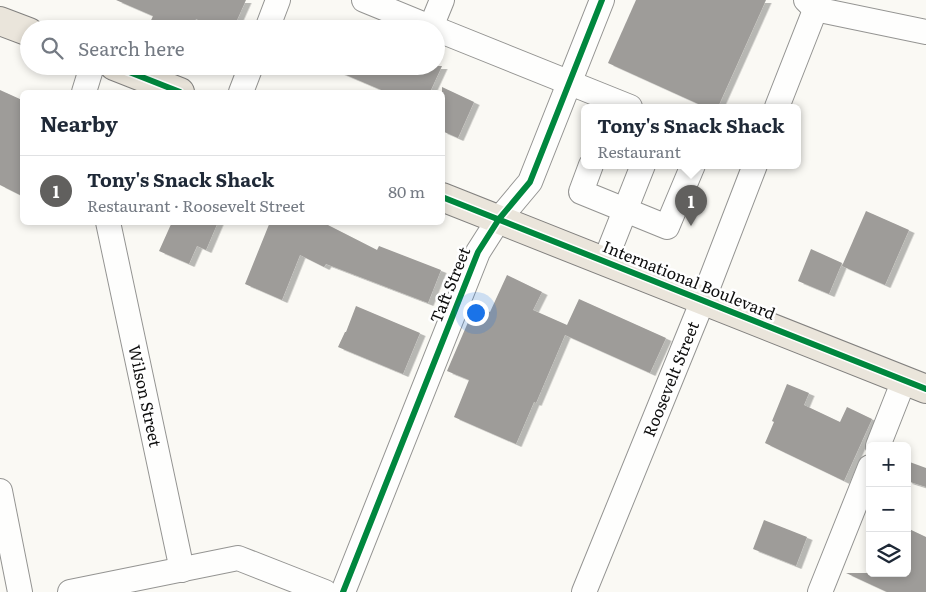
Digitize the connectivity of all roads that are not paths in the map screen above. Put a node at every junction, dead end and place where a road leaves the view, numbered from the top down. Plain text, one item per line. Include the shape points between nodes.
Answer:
1 (278, 0) edge
2 (364, 0) edge
3 (442, 0) edge
4 (602, 0) edge
5 (813, 3) edge
6 (270, 20) edge
7 (414, 20) edge
8 (436, 20) edge
9 (0, 21) edge
10 (20, 29) edge
11 (445, 32) edge
12 (926, 32) edge
13 (89, 75) edge
14 (137, 75) edge
15 (248, 75) edge
16 (569, 82) junction
17 (85, 90) edge
18 (175, 90) edge
19 (242, 90) edge
20 (617, 104) edge
21 (778, 104) edge
22 (590, 169) edge
23 (641, 169) edge
24 (691, 169) edge
25 (753, 169) edge
26 (445, 198) edge
27 (625, 210) junction
28 (499, 219) junction
29 (109, 225) edge
30 (605, 261) junction
31 (702, 300) junction
32 (915, 384) edge
33 (880, 442) edge
34 (866, 477) edge
35 (0, 491) edge
36 (182, 570) junction
37 (20, 592) edge
38 (70, 592) edge
39 (325, 592) edge
40 (343, 592) edge
41 (584, 592) edge
42 (820, 592) edge

1 - 6 street
2 - 7 street
3 - 8 street
4 - 16 street, Taft Street
5 - 12 street
5 - 21 street
9 - 10 main road
11 - 16 street
13 - 17 street
14 - 18 main road
15 - 19 street
16 - 20 street
16 - 28 street, Taft Street via 530,182
22 - 27 street via 581,192
23 - 27 street
24 - 27 street via 667,227
25 - 31 street, Roosevelt Street
26 - 28 main road, International Boulevard
27 - 30 street
28 - 30 main road, International Boulevard
28 - 40 street, Taft Street via 478,252
29 - 36 street, Wilson Street
30 - 31 main road, International Boulevard
31 - 32 main road, International Boulevard
31 - 41 street, Roosevelt Street
32 - 33 street
34 - 42 street
35 - 37 street
36 - 38 street
36 - 39 street via 238,558

